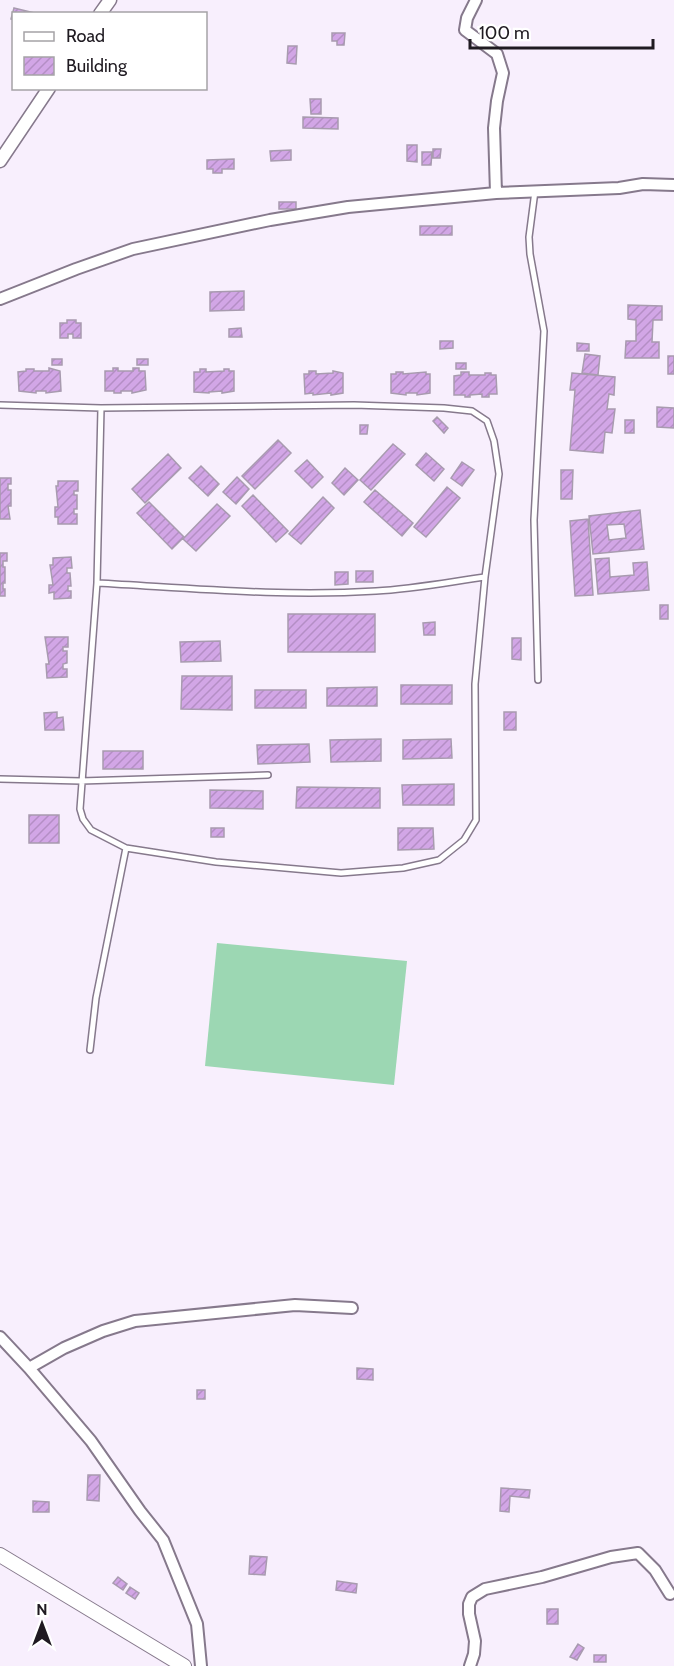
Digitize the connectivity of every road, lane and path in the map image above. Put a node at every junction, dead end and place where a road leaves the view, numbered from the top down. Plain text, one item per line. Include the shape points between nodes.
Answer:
1 (476, 0) edge
2 (48, 90) edge
3 (2, 154) edge
4 (674, 185) edge
5 (535, 191) junction
6 (496, 194) junction
7 (0, 299) edge
8 (0, 405) edge
9 (101, 408) junction
10 (485, 577) junction
11 (97, 583) junction
12 (538, 680) dead end
13 (268, 776) dead end
14 (0, 779) edge
15 (81, 781) junction
16 (126, 848) junction
17 (90, 1050) dead end
18 (352, 1308) dead end
19 (0, 1337) edge
20 (29, 1368) junction
21 (0, 1555) edge
22 (670, 1594) dead end
23 (184, 1666) edge
24 (201, 1666) edge
25 (470, 1666) edge

1 - 6 street via 465,30 497,54 503,74 494,128
2 - 3 street
4 - 5 street
5 - 6 street
5 - 12 lane via 530,254 544,331 534,520
6 - 7 street via 348,207 133,249
8 - 9 lane
9 - 10 lane via 354,405 472,411 487,421 499,474
9 - 11 lane
10 - 11 lane via 321,594
10 - 16 lane via 475,684 476,820 464,840 439,860 403,868 341,873 216,862
11 - 15 lane
13 - 15 lane
14 - 15 lane
15 - 16 lane via 83,819 91,830
16 - 17 lane via 96,998
18 - 20 street via 295,1305 135,1321 74,1343
19 - 20 street
20 - 24 street via 92,1441 163,1540 197,1624
21 - 23 main road
22 - 25 street via 639,1553 484,1589 469,1604 475,1641

